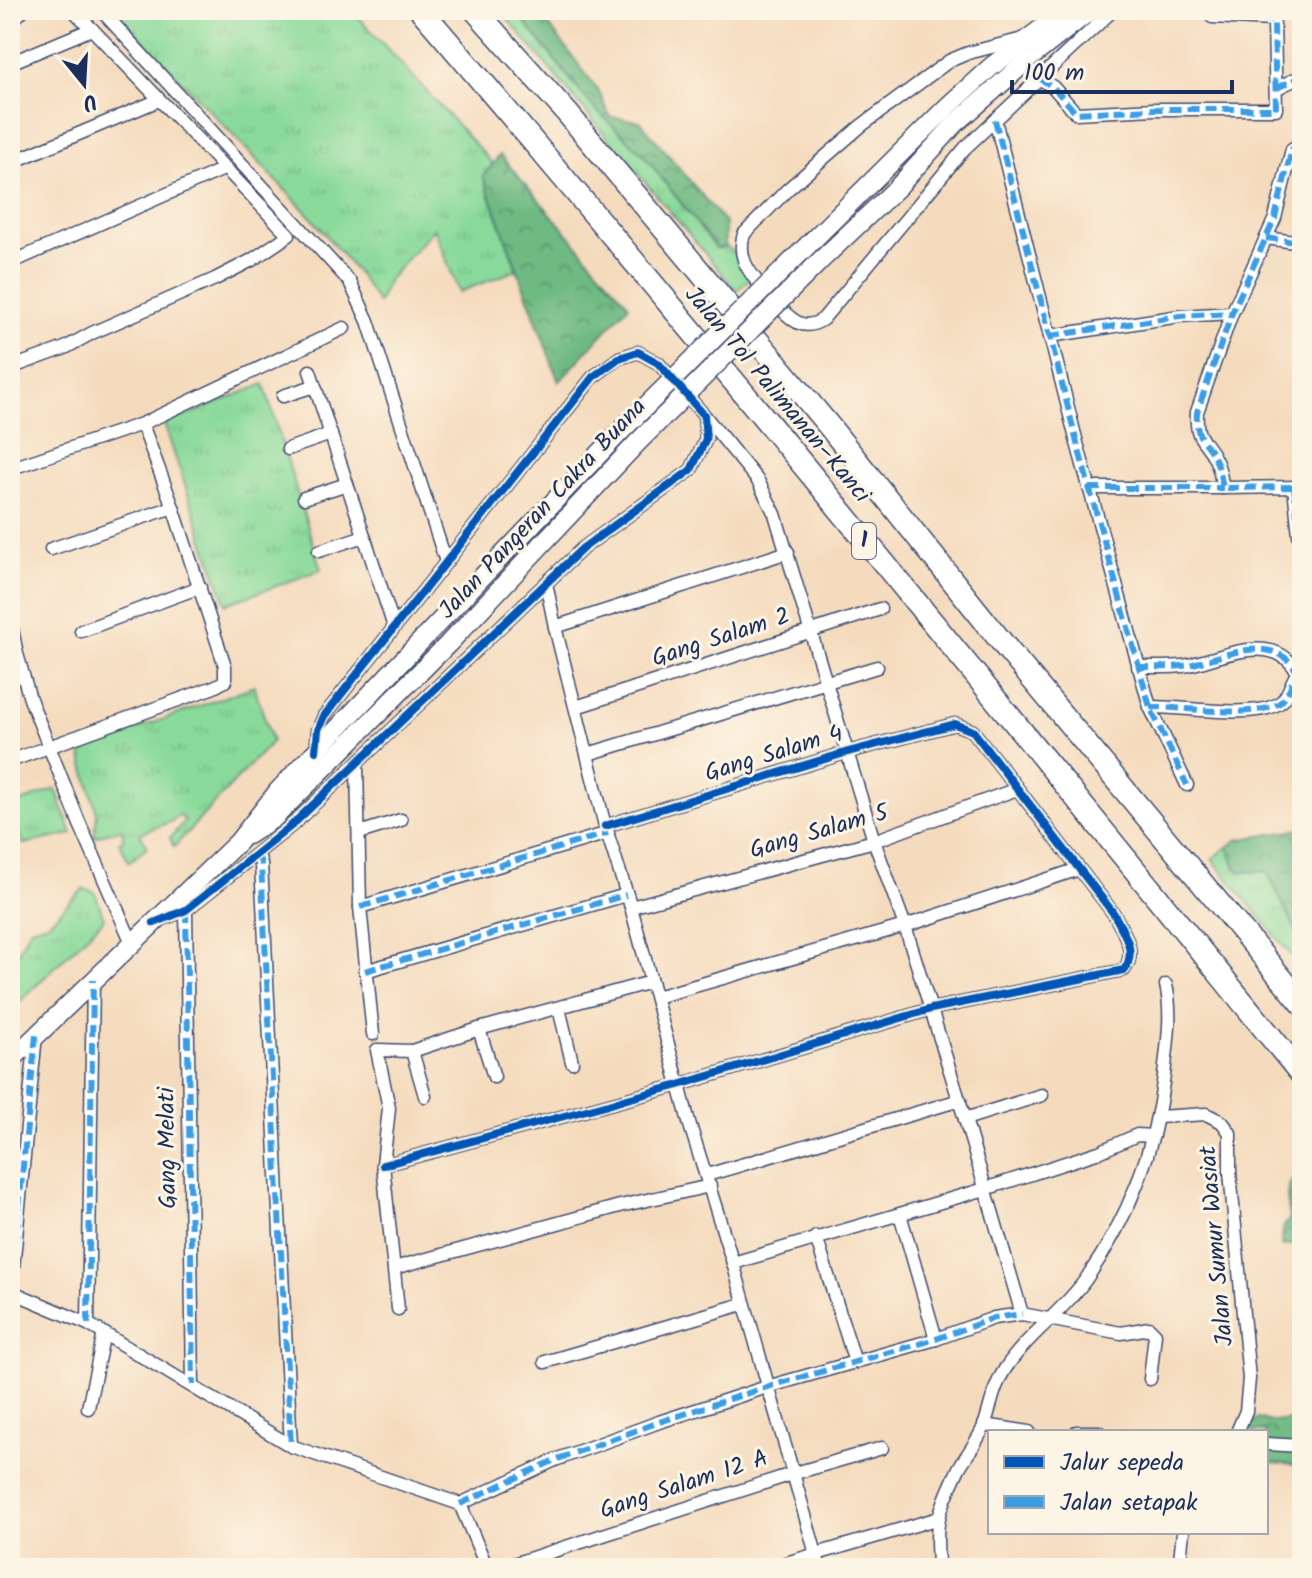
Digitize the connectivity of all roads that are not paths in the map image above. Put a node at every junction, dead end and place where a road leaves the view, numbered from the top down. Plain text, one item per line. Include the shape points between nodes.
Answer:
1 (23, 10) edge
2 (73, 10) edge
3 (101, 10) edge
4 (421, 10) edge
5 (475, 10) edge
6 (1066, 10) edge
7 (1091, 10) edge
8 (1113, 10) edge
9 (1212, 17) dead end
10 (10, 23) edge
11 (92, 29) junction
12 (1031, 37) junction
13 (10, 63) edge
14 (1302, 76) edge
15 (1039, 78) junction
16 (1277, 88) junction
17 (159, 100) junction
18 (995, 120) junction
19 (1302, 143) edge
20 (10, 163) edge
21 (224, 169) junction
22 (1266, 238) junction
23 (1302, 243) edge
24 (10, 263) edge
25 (1232, 313) junction
26 (344, 328) dead end
27 (1050, 336) junction
28 (10, 368) edge
29 (310, 371) dead end
30 (314, 386) junction
31 (283, 396) dead end
32 (704, 415) junction
33 (142, 424) junction
34 (331, 434) junction
35 (630, 436) junction
36 (288, 449) dead end
37 (21, 465) dead end
38 (347, 484) junction
39 (1298, 487) edge
40 (1089, 488) junction
41 (1223, 488) junction
42 (304, 498) dead end
43 (173, 507) junction
44 (1299, 535) dead end
45 (364, 536) junction
46 (51, 549) dead end
47 (319, 551) dead end
48 (788, 552) junction
49 (446, 562) junction
50 (546, 583) junction
51 (200, 587) junction
52 (880, 609) dead end
53 (10, 619) edge
54 (394, 627) junction
55 (555, 627) junction
56 (81, 631) dead end
57 (812, 631) junction
58 (877, 667) dead end
59 (1138, 667) junction
60 (1300, 671) edge
61 (827, 680) junction
62 (576, 707) junction
63 (1150, 707) junction
64 (49, 747) junction
65 (316, 751) junction
66 (848, 752) junction
67 (588, 754) junction
68 (10, 761) edge
69 (357, 764) junction
70 (1187, 785) dead end
71 (1017, 789) junction
72 (401, 820) dead end
73 (606, 830) junction
74 (359, 833) junction
75 (874, 841) junction
76 (238, 842) junction
77 (258, 854) junction
78 (1079, 869) junction
79 (628, 901) junction
80 (360, 907) junction
81 (186, 910) junction
82 (154, 923) junction
83 (905, 926) junction
84 (132, 943) junction
85 (365, 971) junction
86 (93, 980) junction
87 (651, 982) junction
88 (1166, 985) dead end
89 (656, 997) junction
90 (1302, 1003) edge
91 (559, 1008) junction
92 (931, 1009) junction
93 (479, 1029) junction
94 (373, 1034) dead end
95 (36, 1035) junction
96 (412, 1051) junction
97 (10, 1061) edge
98 (572, 1062) dead end
99 (1302, 1075) edge
100 (494, 1077) dead end
101 (679, 1085) junction
102 (1042, 1095) dead end
103 (425, 1096) dead end
104 (960, 1100) junction
105 (1159, 1117) junction
106 (965, 1119) junction
107 (1146, 1136) junction
108 (383, 1165) junction
109 (708, 1180) junction
110 (985, 1189) junction
111 (900, 1214) junction
112 (816, 1237) junction
113 (733, 1263) junction
114 (394, 1268) junction
115 (11, 1294) edge
116 (743, 1304) junction
117 (398, 1309) dead end
118 (1036, 1317) junction
119 (88, 1324) junction
120 (104, 1333) junction
121 (936, 1339) junction
122 (545, 1362) dead end
123 (855, 1362) junction
124 (1150, 1379) dead end
125 (193, 1385) junction
126 (767, 1387) junction
127 (88, 1408) dead end
128 (984, 1425) junction
129 (1016, 1430) edge
130 (1238, 1430) edge
131 (1268, 1444) edge
132 (291, 1446) junction
133 (1302, 1446) edge
134 (882, 1448) dead end
135 (792, 1474) junction
136 (460, 1504) junction
137 (939, 1518) junction
138 (1183, 1534) edge
139 (815, 1553) junction
140 (487, 1568) edge
141 (501, 1568) edge
142 (769, 1568) edge
143 (820, 1568) edge
144 (938, 1568) edge
145 (1179, 1568) edge

1 - 10 street
2 - 11 street
3 - 49 street via 350,282 368,321
4 - 99 highway, Jalan Tol Palimanan–Kanci / 1
5 - 90 highway, Jalan Tol Palimanan–Kanci / 1 via 800,391
6 - 12 main road, Jalan Pangeran Cakra Buana
7 - 35 main road, Jalan Pangeran Cakra Buana, bridge via 955,124 898,187
8 - 15 street
9 - 16 street via 1272,20
11 - 13 street
11 - 17 street
12 - 18 street via 949,61 861,126 744,234 742,252 750,272 791,318 803,325 819,322 965,148
12 - 35 main road, Jalan Pangeran Cakra Buana, bridge via 947,107 808,245
14 - 16 street
15 - 16 street via 1076,113 1273,110
15 - 18 street
17 - 20 street
17 - 21 street
18 - 27 street
19 - 22 street via 1292,149
21 - 24 street
21 - 28 street via 289,235 215,279
22 - 23 street
22 - 25 street
25 - 27 street
25 - 41 street via 1196,426 1216,461
26 - 33 street
27 - 40 street
29 - 30 street
30 - 31 street
30 - 34 street
32 - 48 street via 758,481
32 - 49 street via 658,363 638,352 619,358 593,377
32 - 50 street via 706,439 691,470 583,548
33 - 37 street
33 - 43 street
34 - 36 street
34 - 38 street
35 - 65 main road, Jalan Pangeran Cakra Buana
35 - 76 main road, Jalan Pangeran Cakra Buana via 596,483 448,644 274,818
38 - 42 street
38 - 45 street
39 - 41 street
39 - 44 street
40 - 41 street
40 - 59 street
43 - 46 street
43 - 51 street
45 - 47 street
45 - 54 street
48 - 55 street
48 - 57 street
49 - 54 street
50 - 55 street
50 - 69 street
51 - 56 street
51 - 64 street via 225,681
52 - 57 street, Gang Salam 2
53 - 64 street via 21,669
54 - 65 street via 324,716
55 - 62 street
57 - 61 street
57 - 62 street, Gang Salam 2
58 - 61 street
59 - 60 street via 1174,667 1261,650 1278,652
59 - 63 street
60 - 63 street via 1276,704 1234,712
61 - 66 street
61 - 67 street
62 - 67 street
63 - 70 street
64 - 68 street
64 - 84 street
65 - 76 main road, Jalan Pangeran Cakra Buana
66 - 71 street, Gang Salam 4 via 955,724 973,731
66 - 73 street, Gang Salam 4
66 - 75 street
67 - 73 street
69 - 74 street
69 - 77 street
71 - 75 street, Gang Salam 5
71 - 78 street
72 - 74 street
73 - 79 street
73 - 80 street, Gang Salam 4
74 - 80 street
75 - 79 street, Gang Salam 5
75 - 83 street
76 - 82 main road, Jalan Pangeran Cakra Buana
77 - 81 street
77 - 132 street
78 - 83 street
78 - 92 street via 1114,914 1129,945 1131,956 1124,970
79 - 85 street, Gang Salam 5
79 - 87 street
80 - 85 street
81 - 82 street
81 - 125 street, Gang Melati
82 - 84 main road, Jalan Pangeran Cakra Buana
83 - 89 street
83 - 92 street
84 - 86 main road, Jalan Pangeran Cakra Buana
85 - 94 street
86 - 95 main road, Jalan Pangeran Cakra Buana
86 - 119 street
87 - 89 street
87 - 91 street
88 - 105 street via 1170,1026
89 - 101 street
91 - 93 street
91 - 98 street
92 - 101 street
92 - 104 street
93 - 96 street
93 - 100 street
95 - 97 main road, Jalan Pangeran Cakra Buana
95 - 115 street
96 - 103 street
96 - 108 street via 377,1050 389,1108
101 - 108 street
101 - 109 street
102 - 106 street
104 - 106 street
104 - 109 street
105 - 107 street
105 - 130 street, Jalan Sumur Wasiat via 1206,1114 1230,1133 1249,1379
106 - 110 street
107 - 110 street
107 - 118 street via 1150,1152 1108,1244 1072,1297
108 - 114 street
109 - 113 street
109 - 114 street
110 - 111 street
110 - 118 street
111 - 112 street
111 - 121 street
112 - 113 street
112 - 123 street
113 - 116 street
114 - 117 street
115 - 119 street
116 - 122 street
116 - 126 street
118 - 121 street via 994,1318
118 - 124 street via 1121,1333 1149,1328 1155,1334
118 - 128 street via 1027,1342 992,1394
119 - 120 street
120 - 125 street
120 - 127 street
121 - 123 street
123 - 126 street
125 - 132 street
126 - 135 street
126 - 136 street via 555,1460
128 - 129 street
128 - 137 street
131 - 133 street
132 - 136 street
134 - 135 street, Gang Salam 12 A
135 - 139 street
135 - 141 street, Gang Salam 12 A
136 - 140 street
137 - 139 street
137 - 144 street
138 - 145 street
139 - 142 street
139 - 143 street

